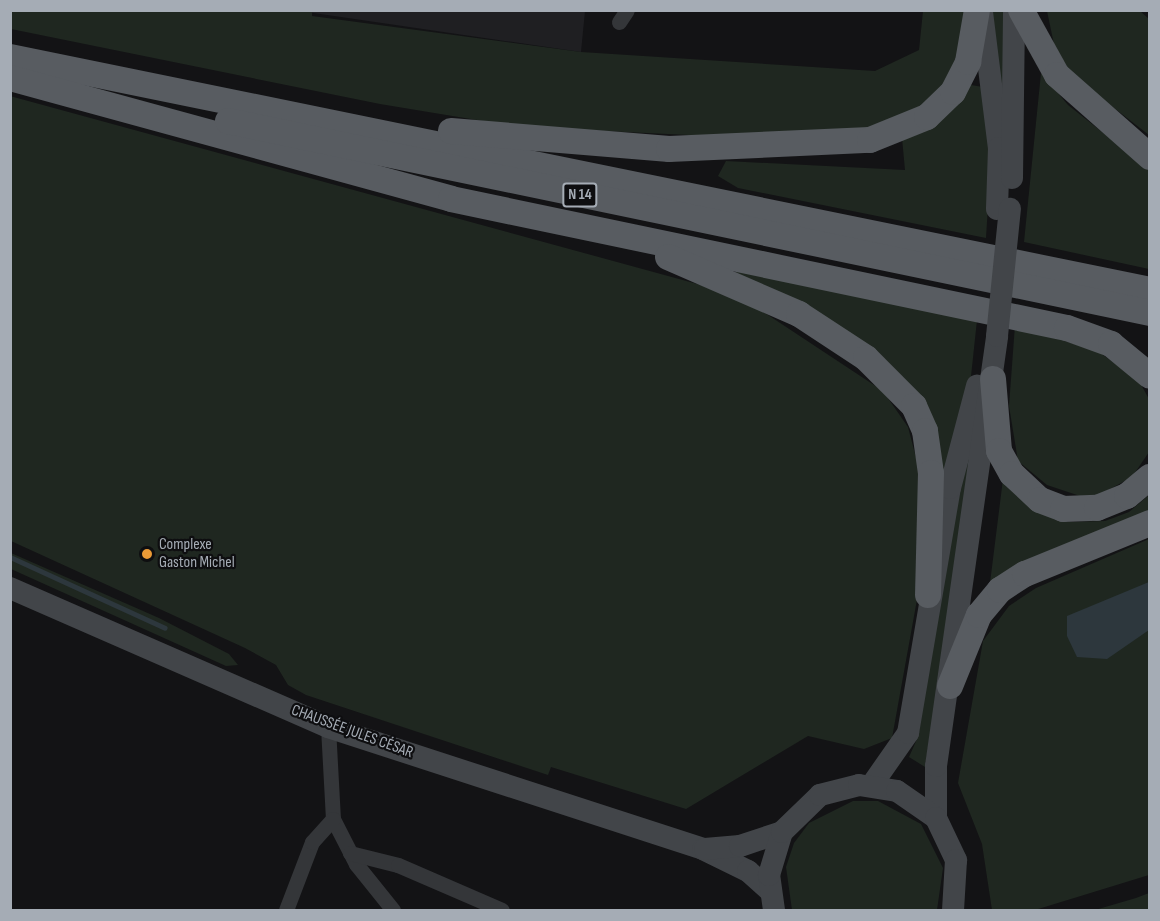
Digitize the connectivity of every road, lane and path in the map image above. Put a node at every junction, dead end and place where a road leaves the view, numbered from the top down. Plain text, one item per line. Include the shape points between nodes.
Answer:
1 (976, 10) edge
2 (981, 10) edge
3 (1014, 10) edge
4 (1020, 10) edge
5 (10, 57) edge
6 (75, 70) junction
7 (10, 77) edge
8 (1149, 157) edge
9 (1003, 209) junction
10 (556, 222) junction
11 (1149, 290) edge
12 (1149, 313) edge
13 (990, 335) junction
14 (1149, 376) edge
15 (993, 379) junction
16 (1149, 477) edge
17 (1149, 523) edge
18 (10, 588) edge
19 (928, 595) junction
20 (950, 686) junction
21 (328, 727) junction
22 (871, 786) junction
23 (936, 818) junction
24 (333, 819) junction
25 (782, 832) junction
26 (703, 849) junction
27 (350, 853) junction
28 (772, 901) edge
29 (286, 910) edge
30 (393, 910) edge
31 (502, 910) edge
32 (953, 910) edge

1 - 6 highway via 968,62 953,92 936,109 887,136 819,146 669,150 513,139
2 - 9 main road
3 - 9 main road
4 - 8 highway via 1056,75
5 - 6 highway, N 14
6 - 11 highway, N 14
7 - 10 highway via 451,199
7 - 12 highway, N 14
9 - 13 main road
10 - 14 highway via 1066,328 1111,344
10 - 19 highway via 755,291 841,340 890,378 921,418 928,447
13 - 15 main road
13 - 19 main road
15 - 16 highway via 999,451 1012,474 1040,500 1063,509 1097,508 1127,496
15 - 20 main road
17 - 20 highway via 1025,574 1000,590 979,615
18 - 21 main road, CHAUSSÉE JULES CÉSAR
19 - 22 main road via 908,733
20 - 23 main road via 936,766
21 - 24 street
21 - 26 main road, CHAUSSÉE JULES CÉSAR
22 - 23 main road via 908,796
22 - 25 main road via 820,795
23 - 32 main road via 956,860
24 - 27 street
24 - 29 street via 312,842
25 - 26 main road, CHAUSSÉE JULES CÉSAR via 740,846
25 - 28 main road via 771,860
26 - 28 main road, CHAUSSÉE JULES CÉSAR via 748,871
27 - 30 street
27 - 31 street via 398,865

